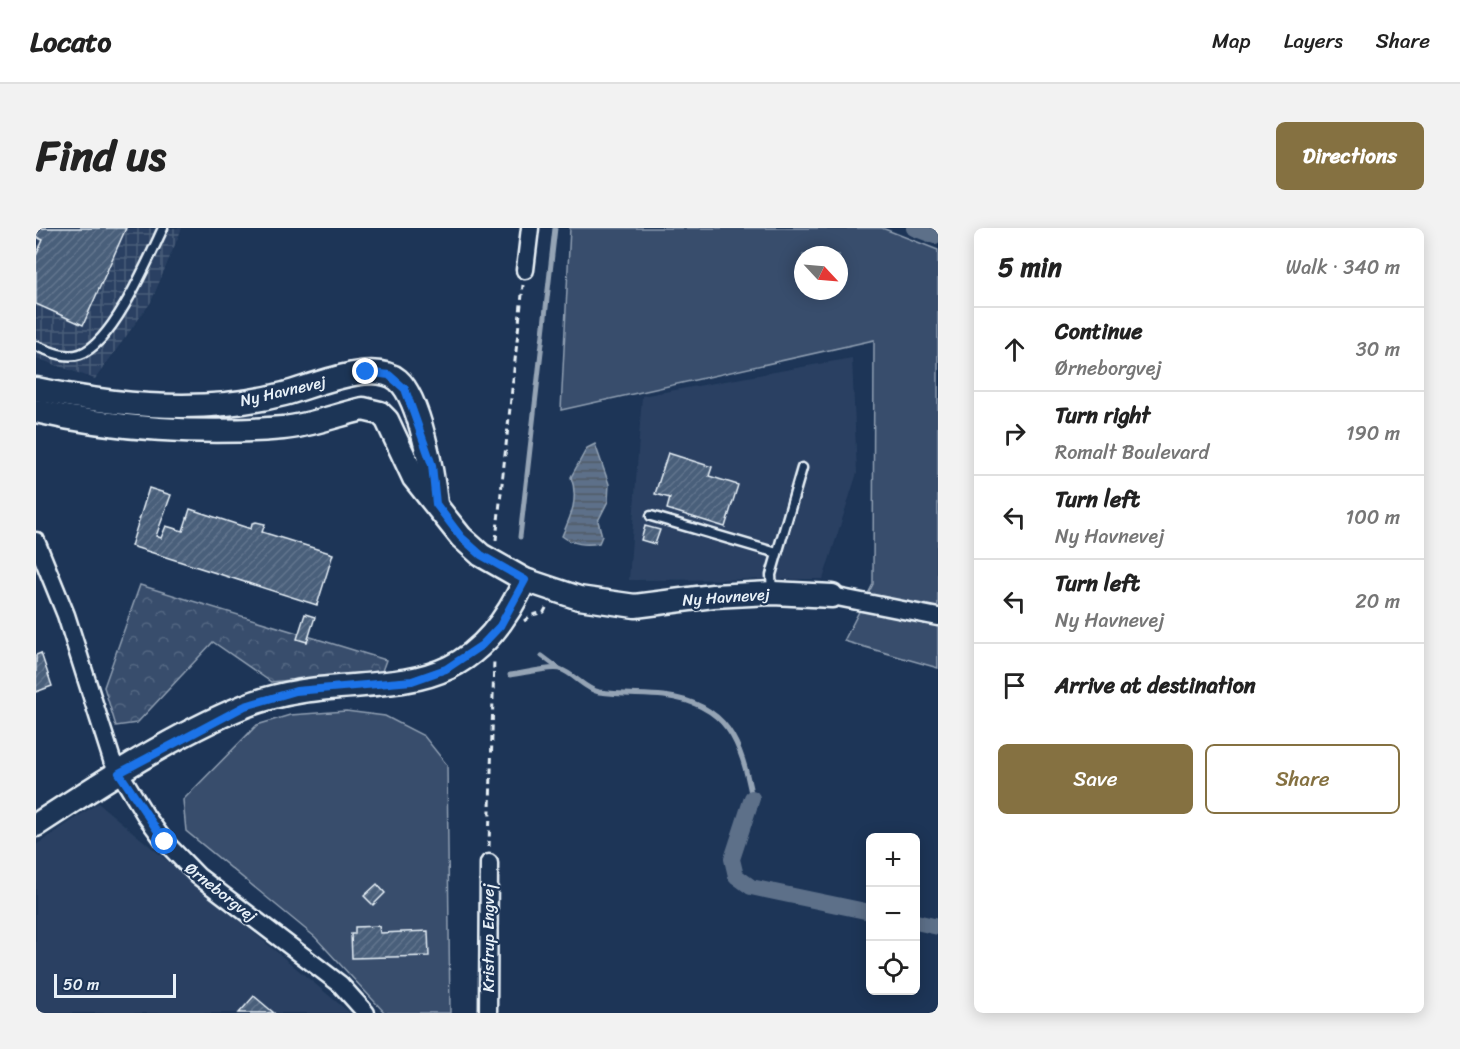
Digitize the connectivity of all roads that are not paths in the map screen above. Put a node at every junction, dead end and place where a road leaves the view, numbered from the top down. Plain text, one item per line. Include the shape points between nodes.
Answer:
1 (163, 228) edge
2 (530, 228) edge
3 (525, 270) dead end
4 (36, 346) edge
5 (36, 389) edge
6 (36, 411) edge
7 (802, 468) dead end
8 (436, 504) junction
9 (651, 516) dead end
10 (36, 542) edge
11 (777, 553) junction
12 (525, 580) junction
13 (772, 593) junction
14 (832, 596) joint
15 (938, 617) edge
16 (119, 773) junction
17 (36, 825) edge
18 (489, 863) dead end
19 (366, 1013) edge
20 (488, 1013) edge

1 - 4 lane via 137,285 110,326 82,354 68,357
2 - 3 street
5 - 8 street, Ny Havnevej via 123,404 192,407 282,395 366,372 389,375 398,380 410,399 432,465
6 - 8 street, Ny Havnevej via 125,428 207,429 284,428 372,410 393,428 414,478
7 - 11 lane
8 - 12 street, Ny Havnevej via 461,537 481,555
9 - 11 lane
10 - 16 street, Ørneborgvej via 66,615
11 - 13 lane via 771,575
12 - 13 street, Ny Havnevej via 579,598 635,606
12 - 16 street via 496,631 446,669 412,681 296,691 245,706
13 - 14 street, Ny Havnevej
14 - 15 street
16 - 17 street
16 - 19 street, Ørneborgvej via 146,816 183,862 340,984
18 - 20 street, Kristrup Engvej

